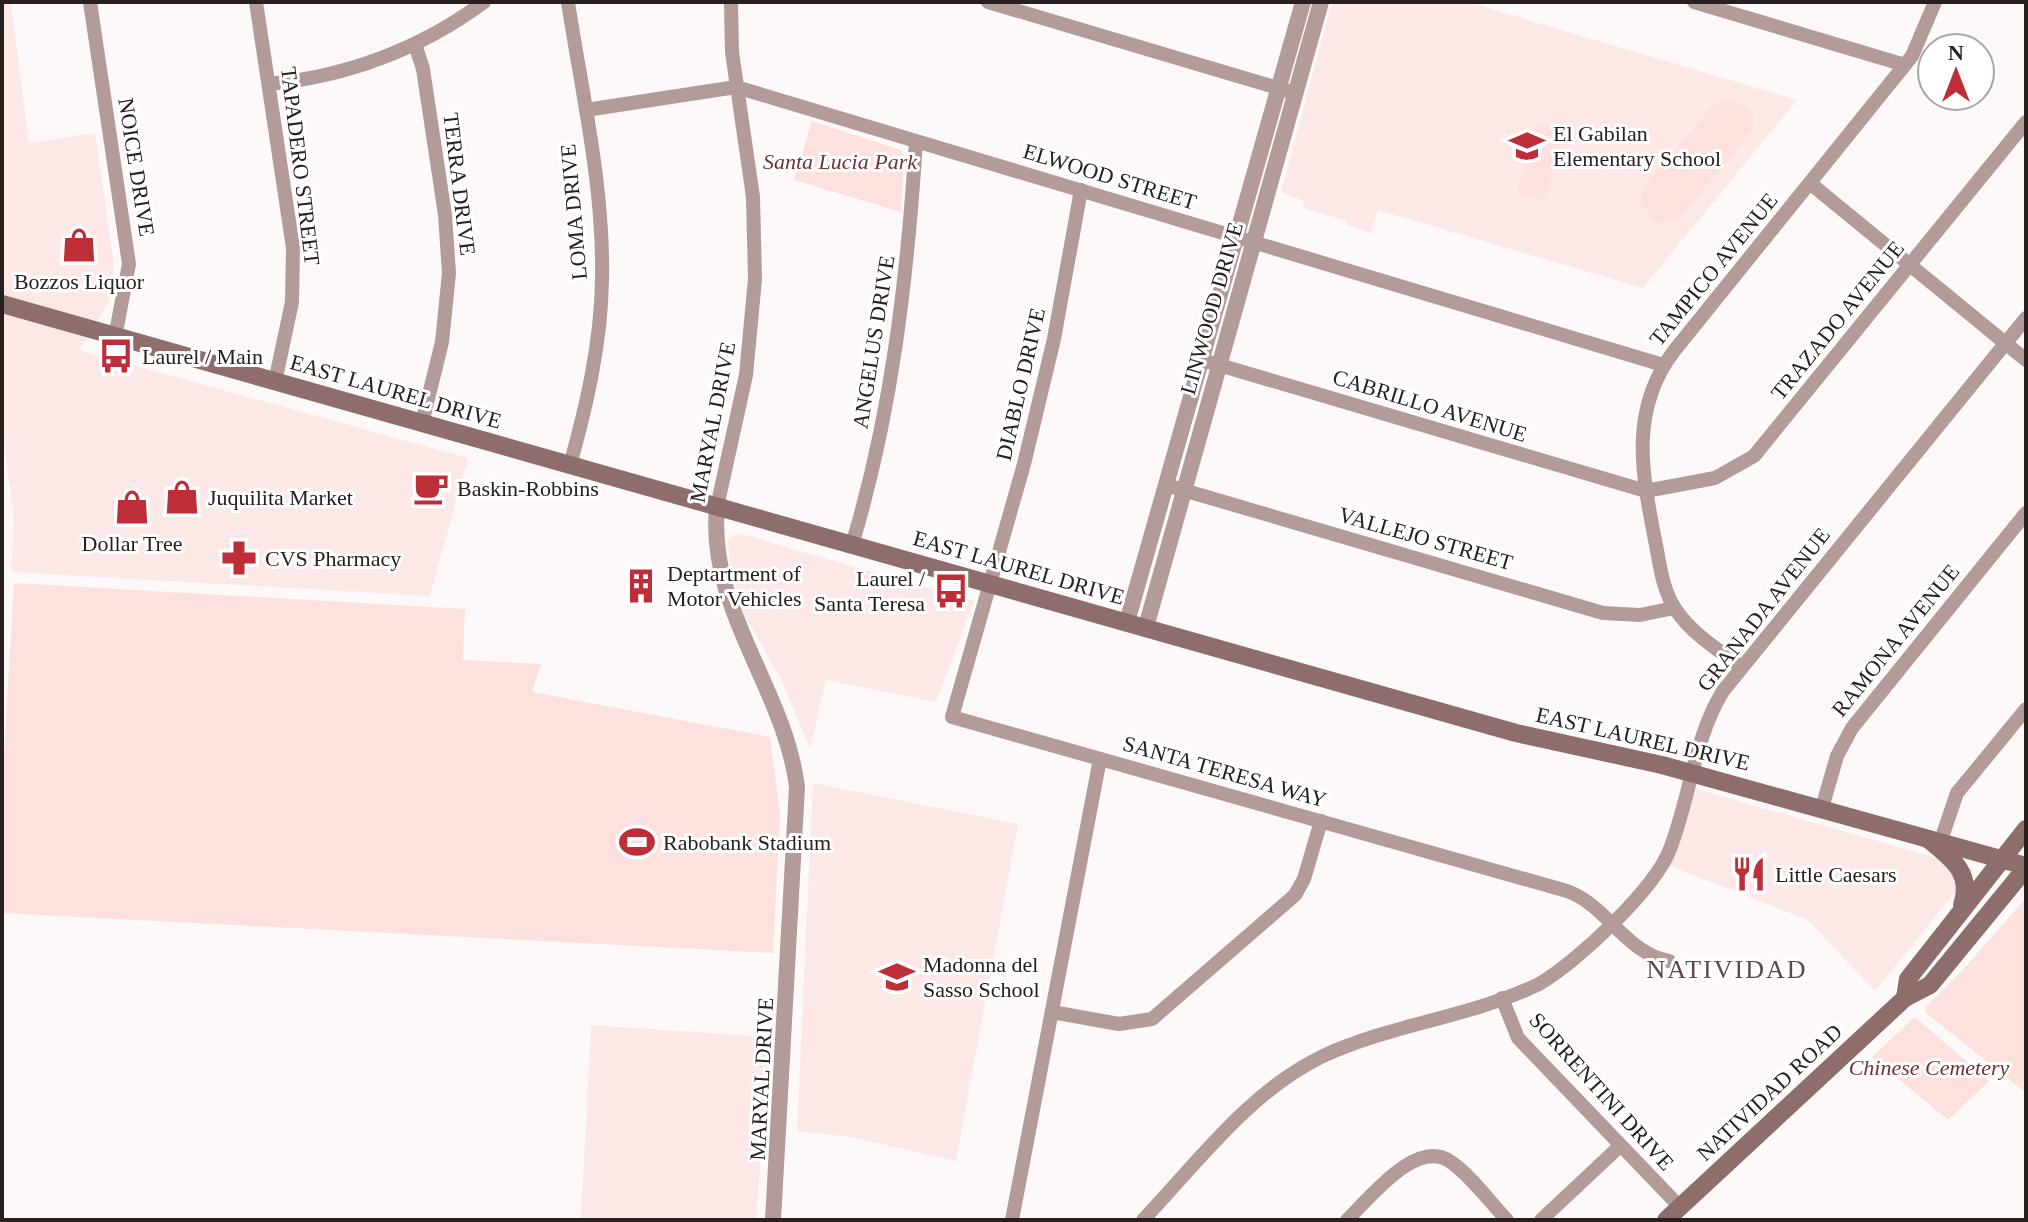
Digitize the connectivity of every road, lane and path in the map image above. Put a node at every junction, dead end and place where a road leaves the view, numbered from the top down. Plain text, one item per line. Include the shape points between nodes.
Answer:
1 (90, 2) edge
2 (256, 2) edge
3 (484, 2) edge
4 (568, 2) edge
5 (731, 2) edge
6 (988, 2) edge
7 (1303, 2) edge
8 (1321, 2) edge
9 (1694, 2) edge
10 (1935, 2) edge
11 (415, 44) junction
12 (1905, 65) junction
13 (269, 84) junction
14 (736, 87) junction
15 (1278, 88) junction
16 (1295, 93) junction
17 (586, 110) junction
18 (2026, 122) edge
19 (916, 142) junction
20 (1811, 184) junction
21 (1081, 190) junction
22 (1236, 237) junction
23 (1254, 242) junction
24 (1909, 266) junction
25 (2, 304) edge
26 (2026, 318) edge
27 (115, 337) junction
28 (2005, 343) junction
29 (2026, 360) edge
30 (1210, 362) junction
31 (1663, 365) junction
32 (275, 382) junction
33 (422, 423) junction
34 (570, 465) junction
35 (1166, 485) junction
36 (1183, 490) junction
37 (1646, 491) junction
38 (717, 507) junction
39 (2026, 513) edge
40 (852, 545) junction
41 (990, 584) junction
42 (1674, 608) junction
43 (1127, 622) junction
44 (1146, 627) junction
45 (1741, 667) junction
46 (2026, 709) edge
47 (1100, 759) junction
48 (1693, 773) junction
49 (1822, 808) junction
50 (1321, 821) junction
51 (2026, 829) edge
52 (1932, 838) junction
53 (2002, 858) junction
54 (2026, 867) edge
55 (1961, 908) junction
56 (1610, 924) junction
57 (1669, 961) dead end
58 (1502, 998) junction
59 (1905, 998) junction
60 (1052, 1012) junction
61 (1620, 1146) junction
62 (1673, 1214) edge
63 (773, 1220) edge
64 (1012, 1220) edge
65 (1143, 1220) edge
66 (1347, 1220) edge
67 (1507, 1220) edge
68 (1541, 1220) edge

1 - 27 street, NOICE DRIVE via 129,264
2 - 13 street, TAPADERO STREET
3 - 11 street
4 - 17 street, LOMA DRIVE
5 - 14 street, MARYAL DRIVE
6 - 15 street
7 - 15 street, LINWOOD DRIVE
8 - 16 street, LINWOOD DRIVE
9 - 12 street
10 - 12 street, TAMPICO AVENUE
11 - 13 street via 352,69
11 - 33 street, TERRA DRIVE via 423,69 448,259 442,342
12 - 20 street, TAMPICO AVENUE
13 - 32 street, TAPADERO STREET via 293,264 291,311
14 - 17 street, ELWOOD STREET
14 - 19 street, ELWOOD STREET
14 - 38 street, MARYAL DRIVE via 753,197 755,306 745,386
15 - 16 street
15 - 22 street, LINWOOD DRIVE
16 - 23 street, LINWOOD DRIVE
17 - 34 street, LOMA DRIVE via 601,225 602,298 593,374
18 - 24 street, TRAZADO AVENUE
19 - 21 street, ELWOOD STREET
19 - 40 street, ANGELUS DRIVE via 897,351
20 - 24 street
20 - 31 street, TAMPICO AVENUE
21 - 22 street, ELWOOD STREET
21 - 41 street, DIABLO DRIVE via 1044,381
22 - 23 street, ELWOOD STREET
22 - 30 street, LINWOOD DRIVE
23 - 30 street, LINWOOD DRIVE
23 - 31 street, ELWOOD STREET
24 - 28 street
24 - 37 street, TRAZADO AVENUE via 1754,456 1715,478
25 - 27 main road, EAST LAUREL DRIVE
26 - 28 street, GRANADA AVENUE
27 - 32 main road, EAST LAUREL DRIVE
28 - 29 street
28 - 45 street, GRANADA AVENUE
30 - 35 street, LINWOOD DRIVE
30 - 36 street, LINWOOD DRIVE
30 - 37 street, CABRILLO AVENUE
31 - 37 street, TAMPICO AVENUE via 1643,420
32 - 33 main road, EAST LAUREL DRIVE
33 - 34 main road, EAST LAUREL DRIVE
34 - 38 main road, EAST LAUREL DRIVE
35 - 36 street, VALLEJO STREET
35 - 43 street, LINWOOD DRIVE
36 - 42 street, VALLEJO STREET via 1603,613 1640,615
36 - 44 street, LINWOOD DRIVE
37 - 42 street, TAMPICO AVENUE
38 - 40 main road, EAST LAUREL DRIVE
38 - 63 street, MARYAL DRIVE via 715,545 723,588 783,723 797,787
39 - 49 street, RAMONA AVENUE via 1852,728 1837,756
40 - 41 main road, EAST LAUREL DRIVE
41 - 43 main road, EAST LAUREL DRIVE
41 - 47 street, SANTA TERESA WAY via 952,717
42 - 45 street, TAMPICO AVENUE
43 - 44 main road, EAST LAUREL DRIVE
44 - 48 main road, EAST LAUREL DRIVE via 1516,733
45 - 48 street, GRANADA AVENUE via 1713,708
46 - 52 street via 1954,798
47 - 50 street, SANTA TERESA WAY
47 - 60 street
48 - 49 main road, EAST LAUREL DRIVE
48 - 56 street, GRANADA AVENUE via 1665,861
49 - 52 main road, EAST LAUREL DRIVE
50 - 56 street, SANTA TERESA WAY via 1567,891 1588,902
50 - 60 street via 1295,895 1152,1019 1119,1024
51 - 53 main road, NATIVIDAD ROAD
52 - 53 main road, EAST LAUREL DRIVE
52 - 55 main road via 1964,874
53 - 54 main road, EAST LAUREL DRIVE
53 - 55 main road, NATIVIDAD ROAD
54 - 59 main road, NATIVIDAD ROAD via 1930,985
55 - 59 main road, NATIVIDAD ROAD via 1908,979
56 - 57 street, SANTA TERESA WAY via 1648,955
56 - 58 street, GRANADA AVENUE via 1554,975
58 - 61 street, SORRENTINI DRIVE via 1518,1038
58 - 65 street, GRANADA AVENUE via 1342,1049 1294,1072 1247,1110
59 - 62 main road, NATIVIDAD ROAD
60 - 64 street
61 - 62 street, SORRENTINI DRIVE
61 - 68 street
66 - 67 street via 1409,1162 1426,1155 1454,1164

